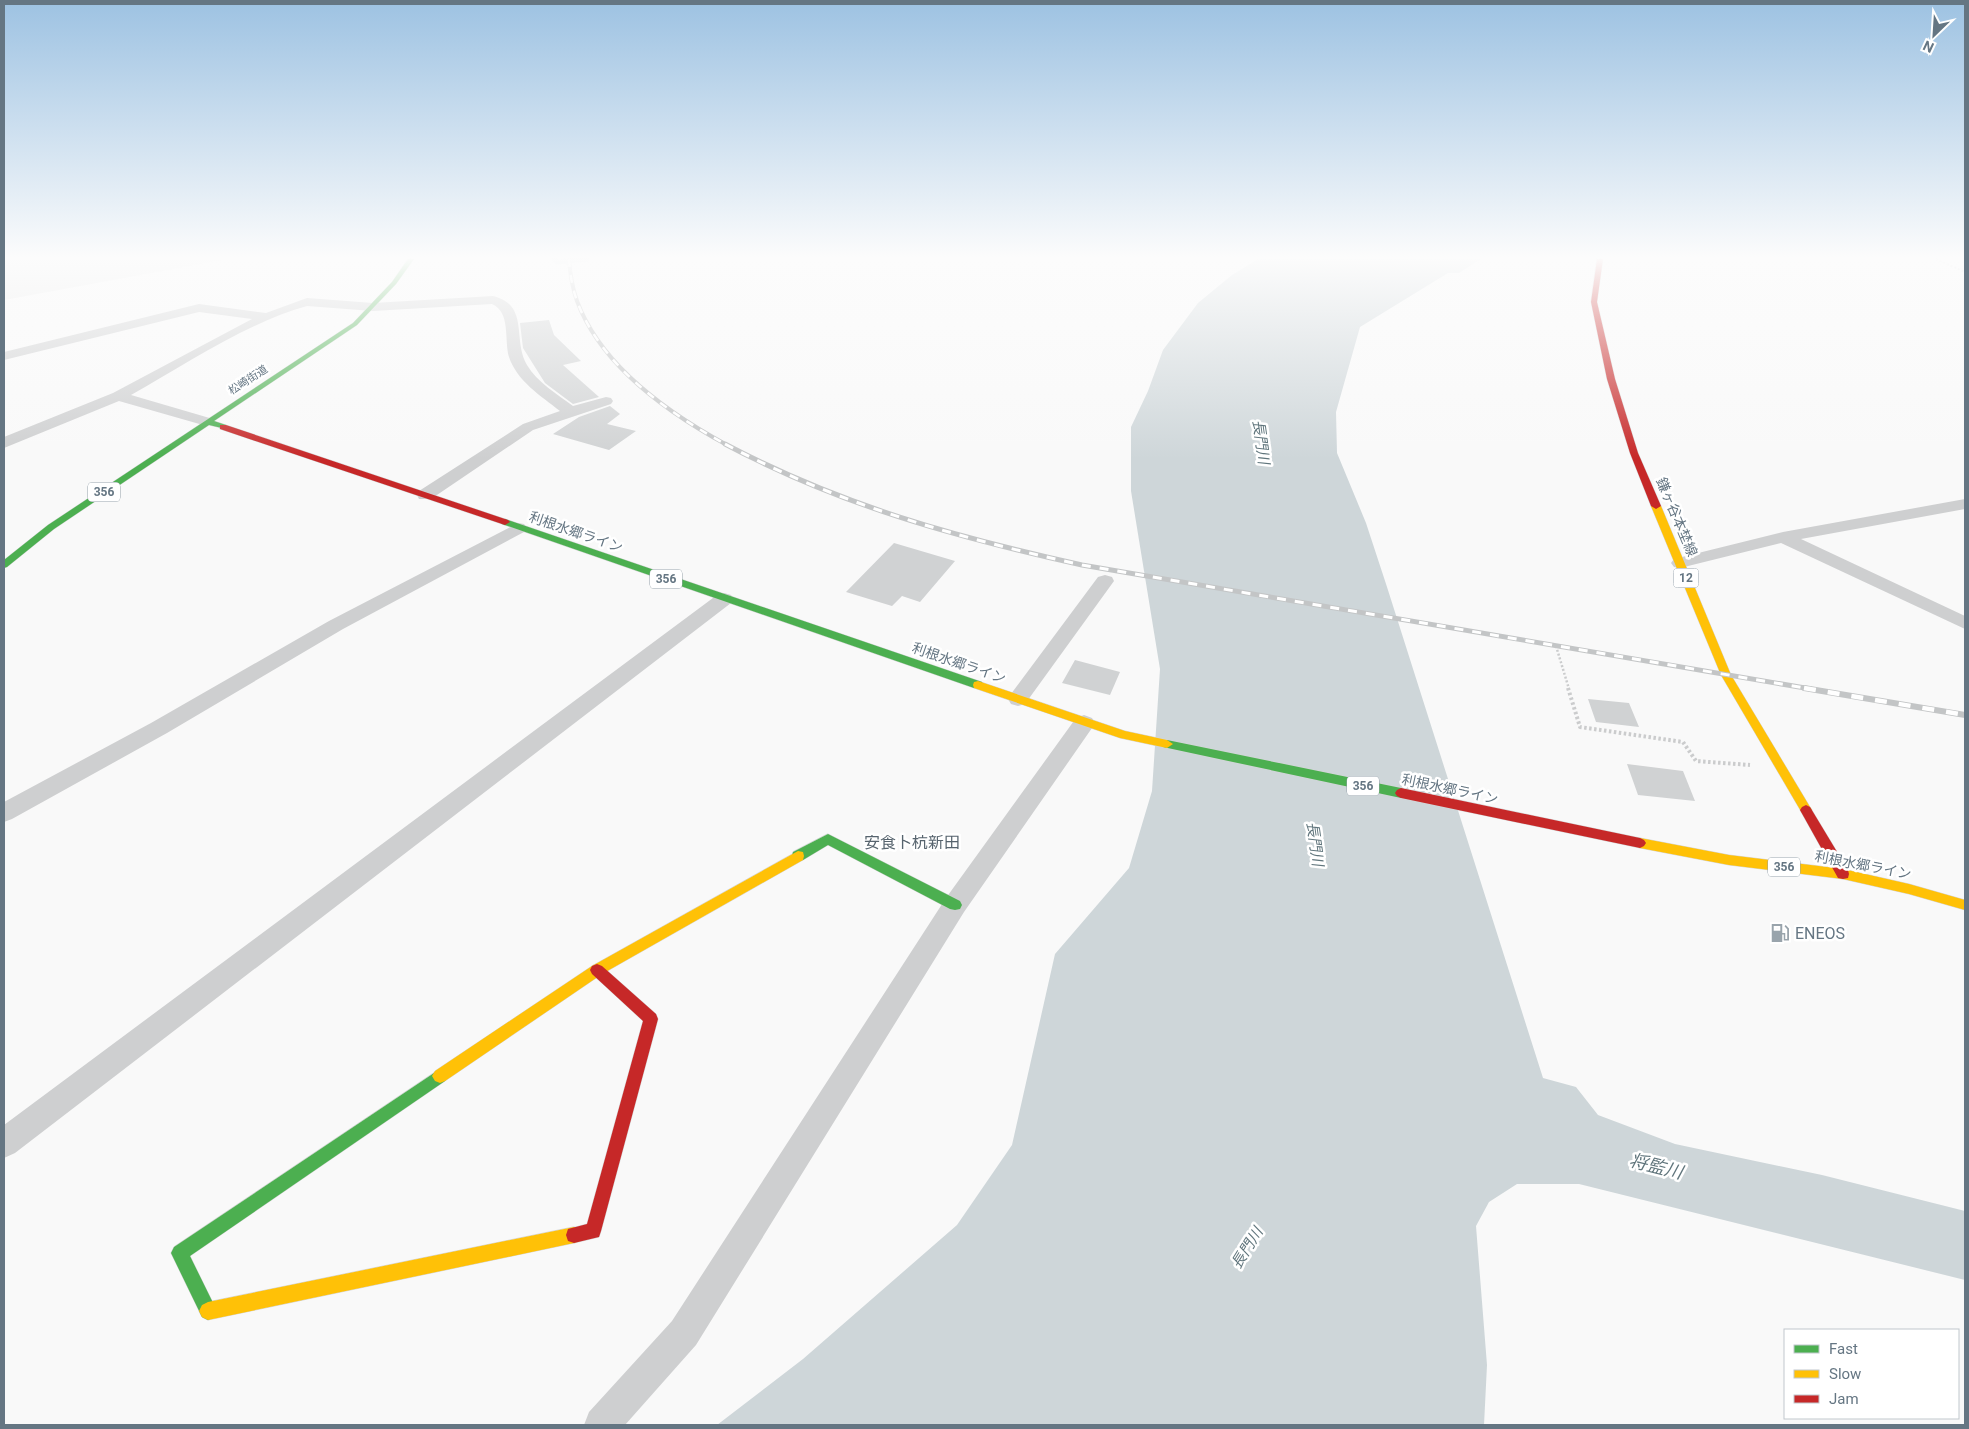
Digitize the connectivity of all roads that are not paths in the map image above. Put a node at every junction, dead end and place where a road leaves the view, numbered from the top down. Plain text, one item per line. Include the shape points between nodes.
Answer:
1 (127, 326) edge
2 (247, 326) edge
3 (352, 326) edge
4 (511, 326) edge
5 (1599, 326) edge
6 (4, 356) edge
7 (118, 396) junction
8 (606, 401) dead end
9 (571, 412) junction
10 (208, 422) junction
11 (4, 443) edge
12 (425, 494) junction
13 (1965, 504) edge
14 (518, 528) junction
15 (1783, 537) junction
16 (1680, 563) junction
17 (4, 565) edge
18 (1105, 581) dead end
19 (724, 599) junction
20 (1965, 623) edge
21 (1018, 699) junction
22 (1084, 723) junction
23 (4, 813) edge
24 (1843, 874) junction
25 (955, 905) junction
26 (1965, 905) edge
27 (597, 970) junction
28 (4, 1143) edge
29 (602, 1425) edge

1 - 6 street
2 - 7 street
3 - 10 main road, 松崎街道
4 - 9 street via 518,362 536,384
5 - 16 main road, 鎌ヶ谷本埜線 / 12 via 1611,379 1634,454
7 - 10 street
7 - 11 street
8 - 9 street
9 - 12 street via 528,427
10 - 12 main road, 利根水郷ライン / 356
10 - 17 main road, 356 via 52,527
12 - 14 main road, 利根水郷ライン / 356
13 - 15 street
14 - 19 main road, 利根水郷ライン / 356
14 - 23 street via 336,625
15 - 16 street
15 - 20 street
16 - 24 main road, 鎌ヶ谷本埜線 / 12 via 1726,675
18 - 21 street
19 - 21 main road, 利根水郷ライン / 356
19 - 28 street
21 - 22 main road, 利根水郷ライン / 356
22 - 24 main road, 利根水郷ライン / 356 via 1124,735 1602,836 1729,860
22 - 25 street
24 - 26 main road, 利根水郷ライン / 356
25 - 27 main road via 828,839
25 - 29 street via 684,1333
27 - 27 main road via 180,1253 207,1311 593,1231 650,1019

